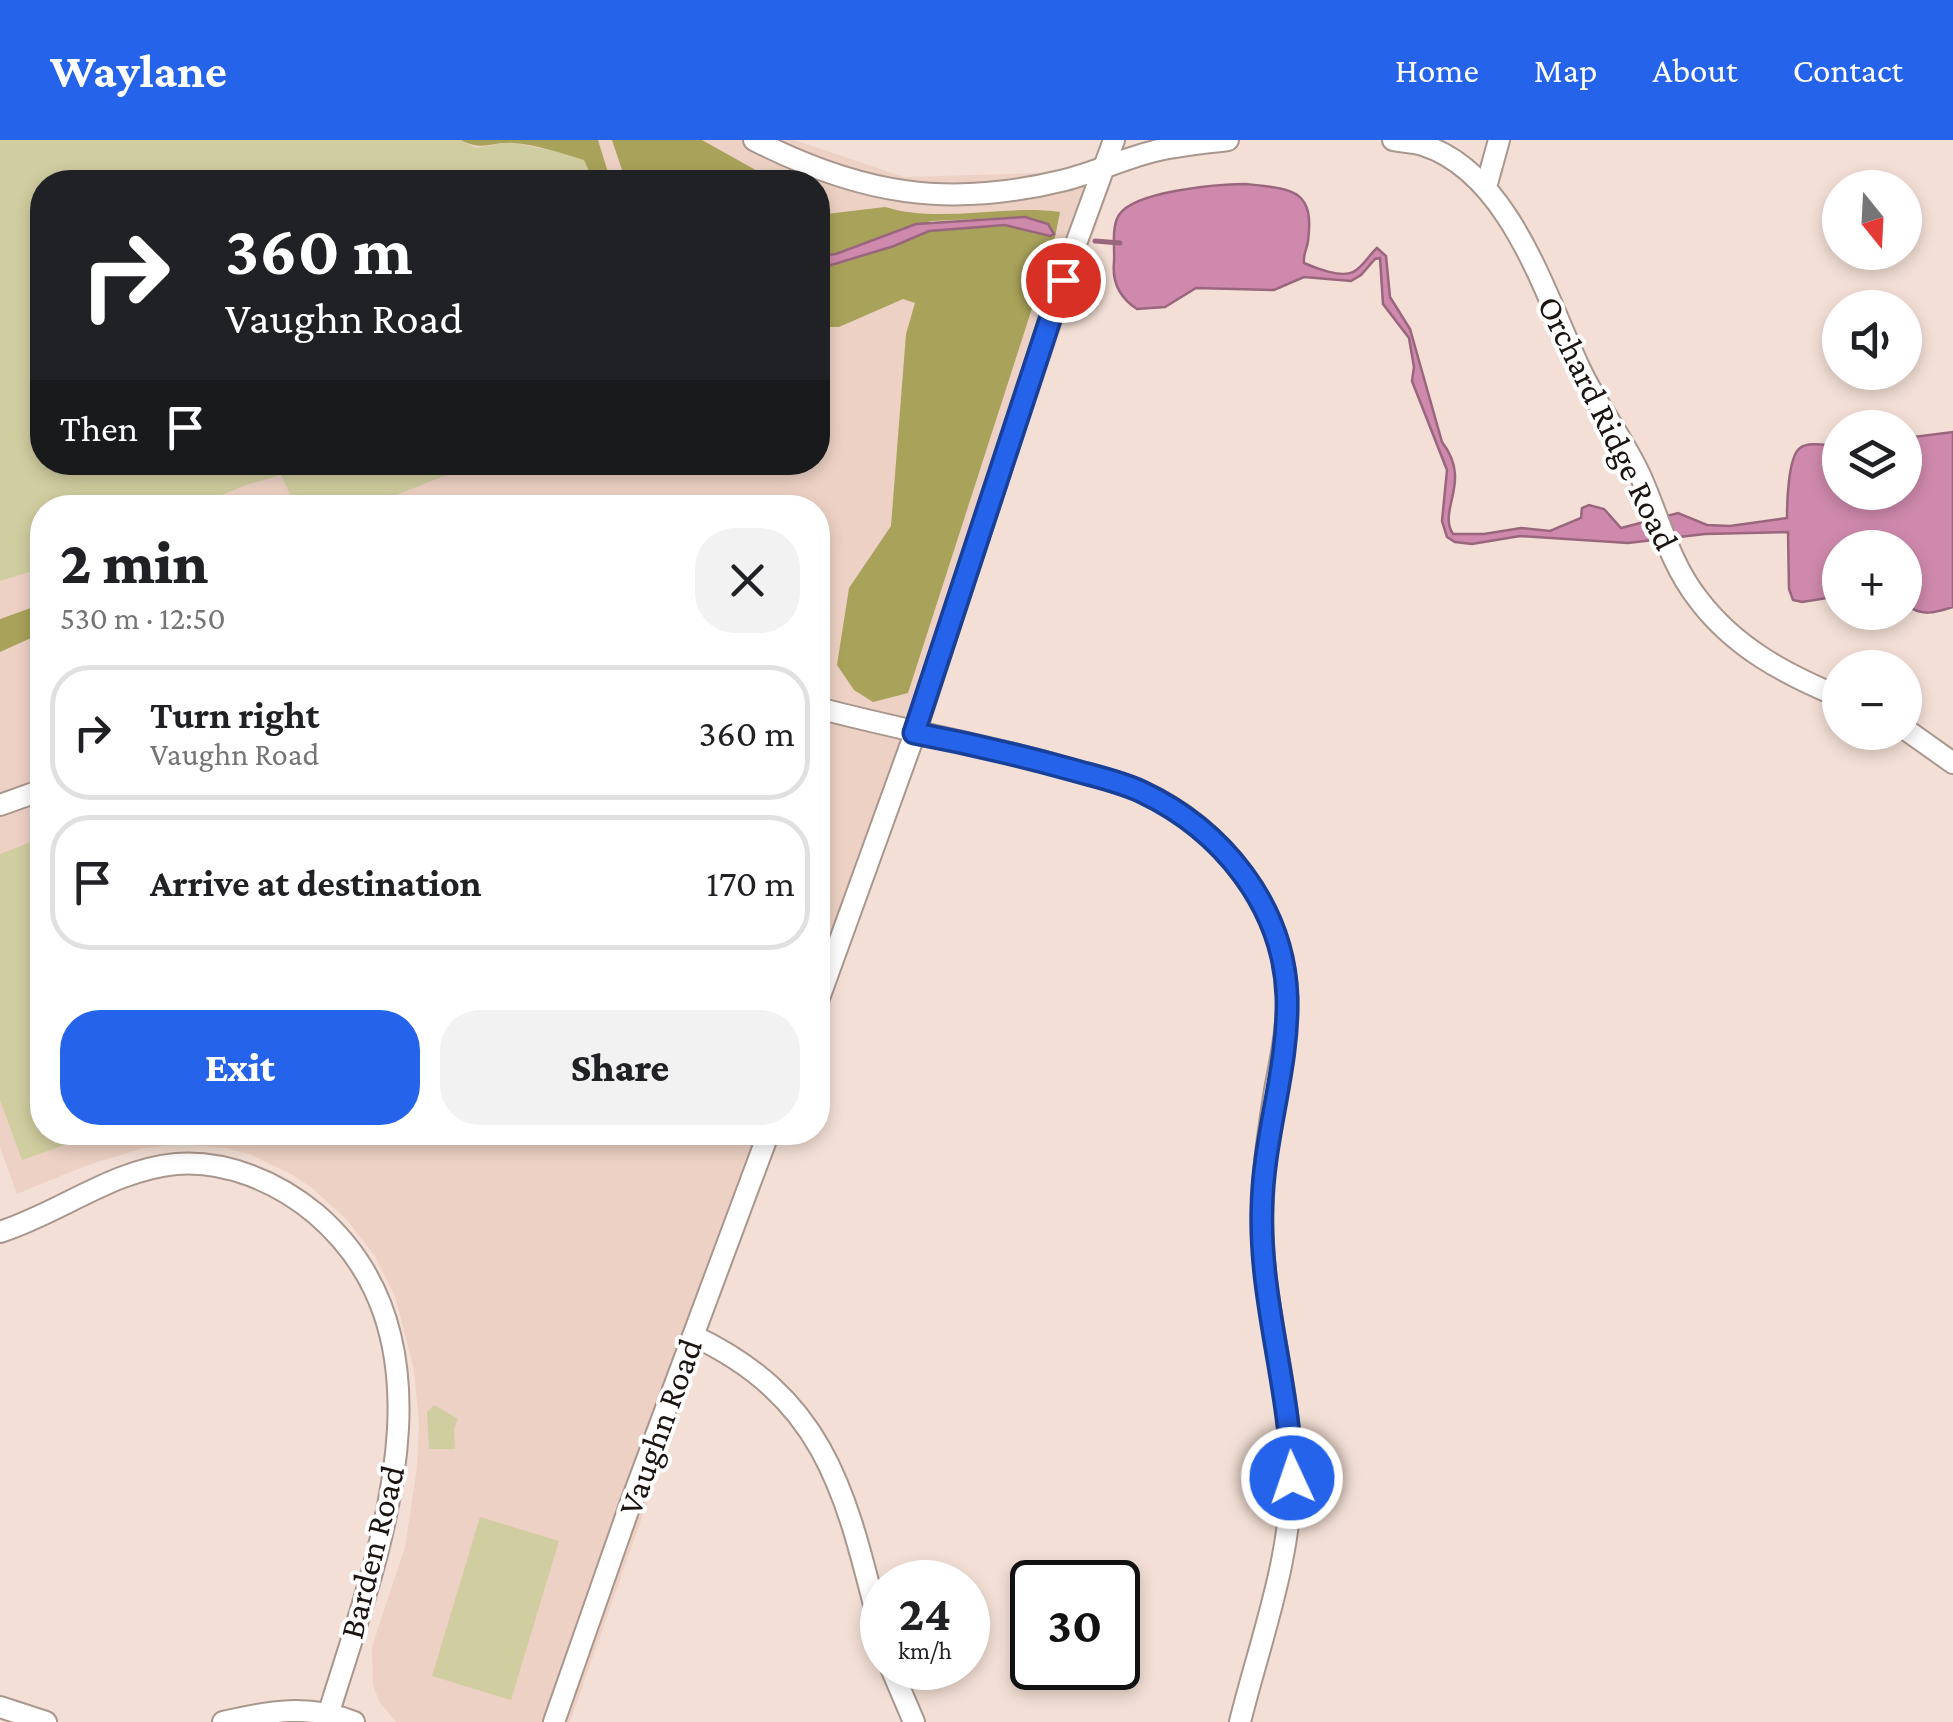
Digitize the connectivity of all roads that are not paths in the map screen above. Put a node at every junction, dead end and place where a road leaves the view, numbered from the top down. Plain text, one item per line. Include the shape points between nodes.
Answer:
1 (754, 140) edge
2 (1114, 140) edge
3 (1228, 140) edge
4 (1393, 140) edge
5 (1499, 140) edge
6 (1432, 142) edge
7 (1104, 166) junction
8 (828, 170) edge
9 (830, 171) edge
10 (1486, 187) junction
11 (1822, 689) edge
12 (830, 711) edge
13 (914, 733) junction
14 (1922, 741) edge
15 (1953, 762) edge
16 (30, 794) edge
17 (0, 804) edge
18 (830, 967) edge
19 (764, 1145) edge
20 (0, 1232) edge
21 (694, 1336) junction
22 (862, 1560) edge
23 (899, 1690) edge
24 (0, 1707) edge
25 (329, 1712) junction
26 (46, 1722) edge
27 (224, 1722) edge
28 (354, 1722) edge
29 (554, 1722) edge
30 (914, 1722) edge
31 (1240, 1722) edge

1 - 8 street
2 - 7 street
3 - 7 street
4 - 6 street, Orchard Ridge Road
5 - 10 street
6 - 10 street, Orchard Ridge Road
7 - 9 street via 1022,189 931,196
7 - 13 street
10 - 11 street, Orchard Ridge Road via 1628,450 1688,585 1730,634 1785,674
12 - 13 street
13 - 18 street
13 - 31 street via 1068,768 1167,805 1241,870 1276,934 1286,1019 1262,1227 1292,1478 1278,1581
14 - 15 street
16 - 17 street
19 - 21 street, Vaughn Road
20 - 25 street, Barden Road via 124,1176 201,1164 254,1177 297,1198 332,1228 362,1268 391,1343 398,1438 373,1576
21 - 22 street via 764,1378 801,1416 834,1472
21 - 29 street, Vaughn Road
23 - 30 street
24 - 26 street
25 - 27 street via 284,1710
25 - 28 street

